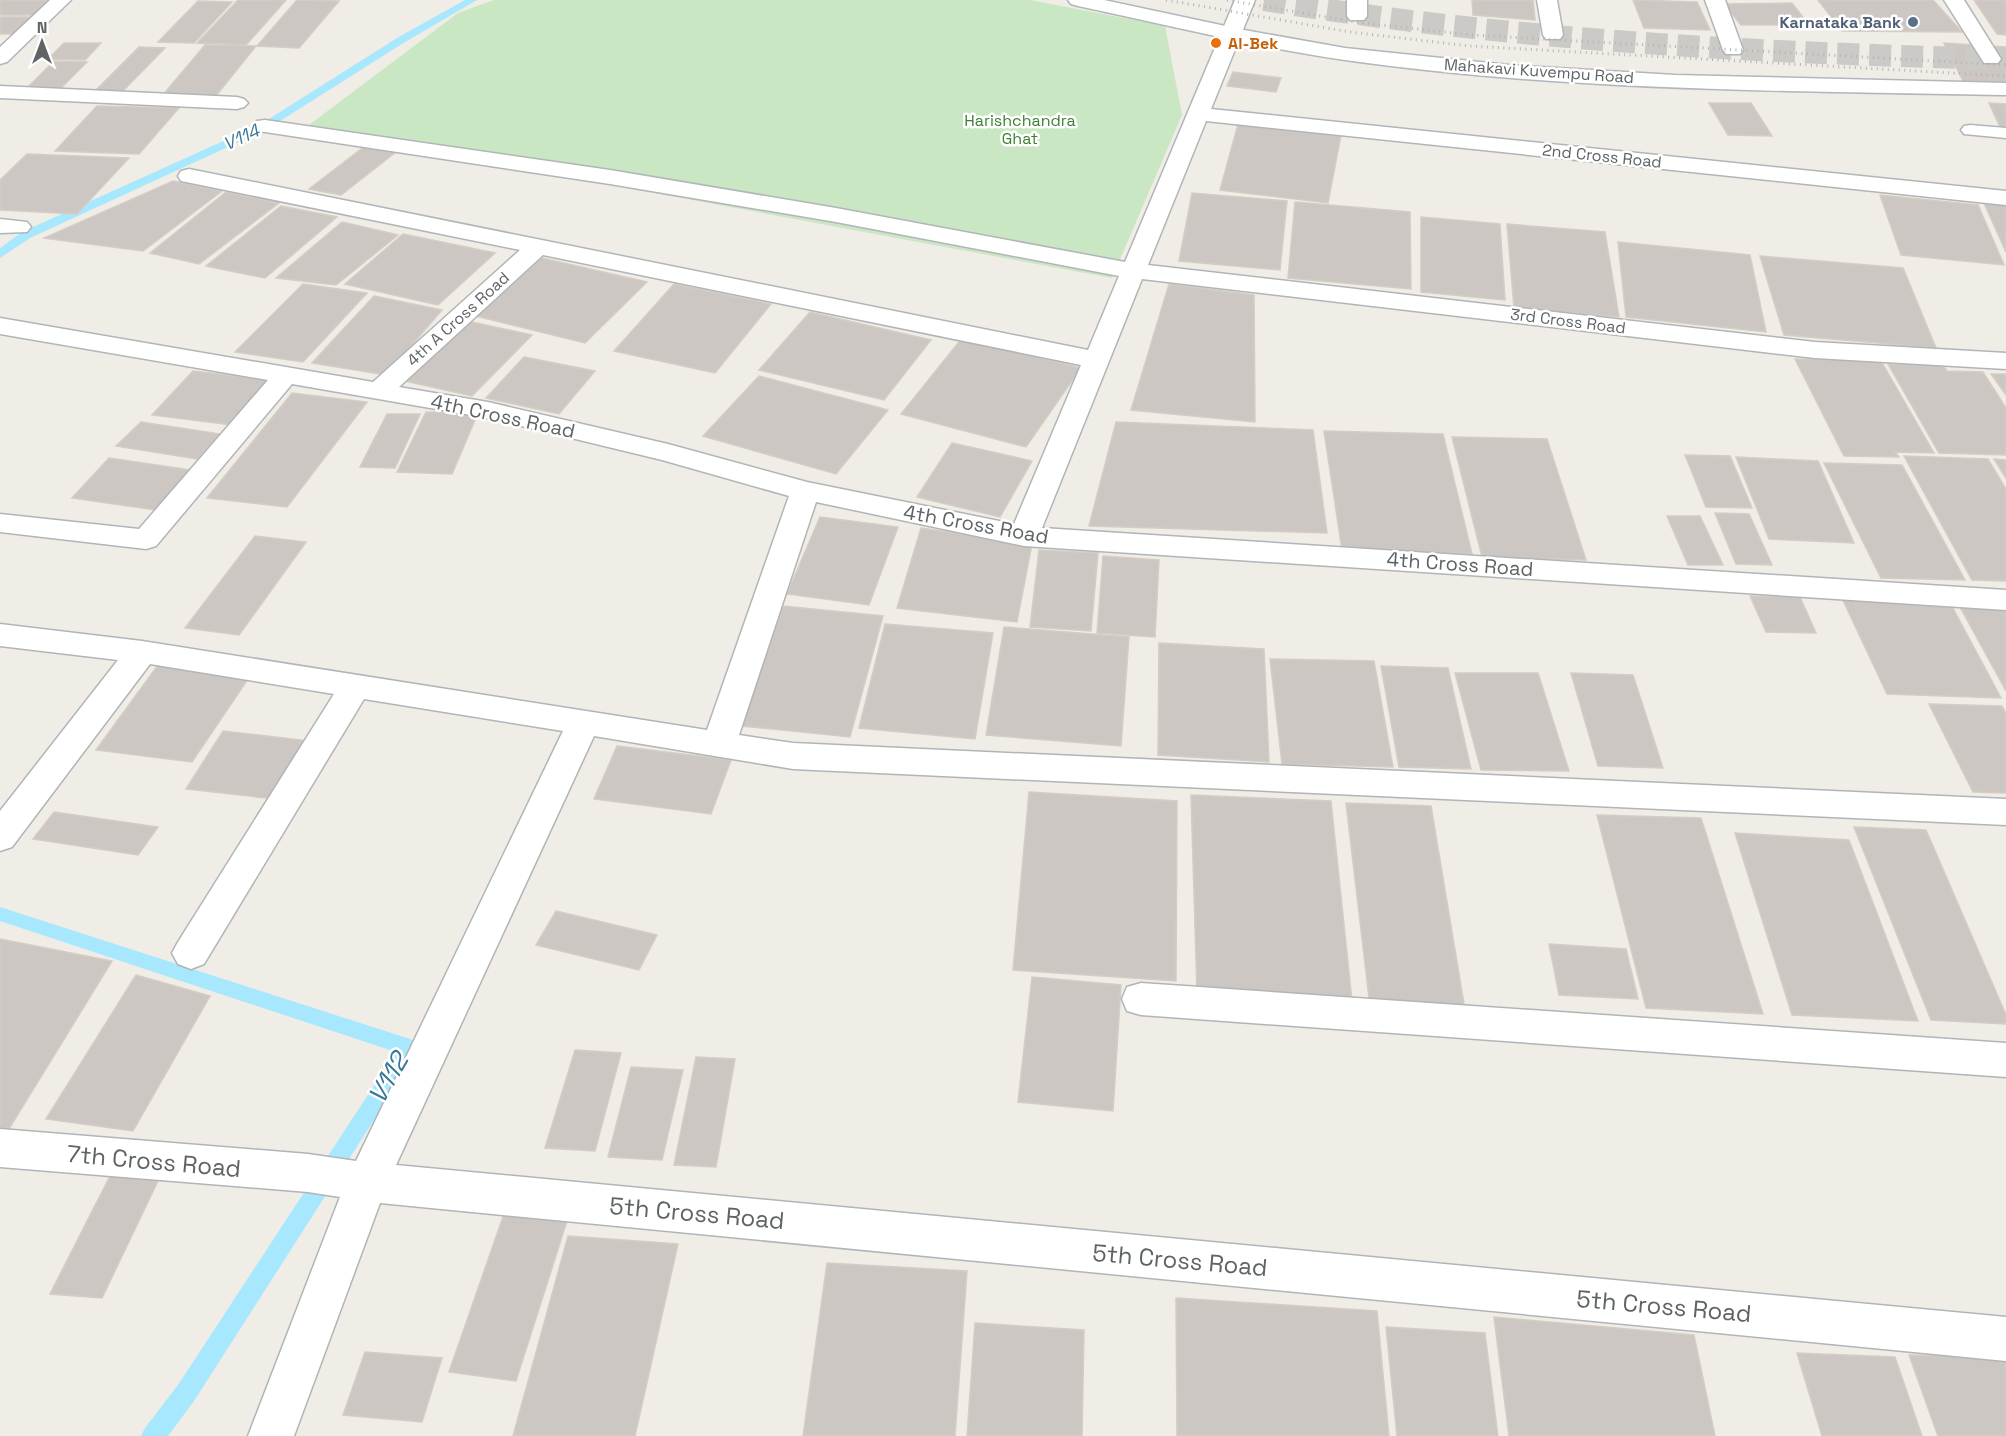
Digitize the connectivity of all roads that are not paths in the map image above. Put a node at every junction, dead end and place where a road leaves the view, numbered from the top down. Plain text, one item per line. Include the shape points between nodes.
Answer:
1 (62, 0) edge
2 (1078, 0) edge
3 (1245, 0) edge
4 (1547, 0) edge
5 (1715, 0) edge
6 (1954, 0) edge
7 (1231, 32) junction
8 (1553, 34) dead end
9 (1733, 50) dead end
10 (0, 58) edge
11 (1991, 59) dead end
12 (2006, 89) edge
13 (0, 92) edge
14 (237, 103) dead end
15 (1199, 114) junction
16 (265, 126) dead end
17 (1970, 130) dead end
18 (2006, 133) edge
19 (189, 176) dead end
20 (2006, 198) edge
21 (538, 247) junction
22 (1132, 271) junction
23 (0, 326) edge
24 (1096, 360) junction
25 (2006, 361) edge
26 (286, 375) junction
27 (379, 391) junction
28 (805, 491) junction
29 (0, 523) edge
30 (1024, 536) junction
31 (2006, 600) edge
32 (0, 636) edge
33 (142, 652) junction
34 (356, 686) junction
35 (584, 723) junction
36 (719, 744) junction
37 (2006, 812) edge
38 (0, 837) edge
39 (191, 953) dead end
40 (1141, 999) dead end
41 (2006, 1060) edge
42 (0, 1148) edge
43 (361, 1180) junction
44 (2006, 1339) edge
45 (272, 1436) edge

1 - 10 street
2 - 7 street, Mahakavi Kuvempu Road
3 - 7 street
4 - 8 street
5 - 9 street
6 - 11 street
7 - 12 street, Mahakavi Kuvempu Road via 1344,54 1527,72 1748,83
7 - 15 street
13 - 14 street
15 - 20 street, 2nd Cross Road
15 - 22 street
16 - 22 street, 3rd Cross Road via 610,177
17 - 18 lane
19 - 21 street
21 - 24 street
21 - 27 street, 4th A Cross Road
22 - 24 street
22 - 25 street, 3rd Cross Road via 1815,350
23 - 26 street, 4th Cross Road
24 - 30 street
26 - 27 street, 4th Cross Road
26 - 29 street via 146,539
27 - 28 street, 4th Cross Road via 488,410 645,447
28 - 30 street, 4th Cross Road
28 - 36 street
30 - 31 street, 4th Cross Road
32 - 33 street
33 - 34 street
33 - 38 street
34 - 35 street
34 - 39 street
35 - 36 street
35 - 43 street
36 - 37 street via 793,756
40 - 41 street
42 - 43 street, 7th Cross Road
43 - 44 street, 5th Cross Road
43 - 45 street

